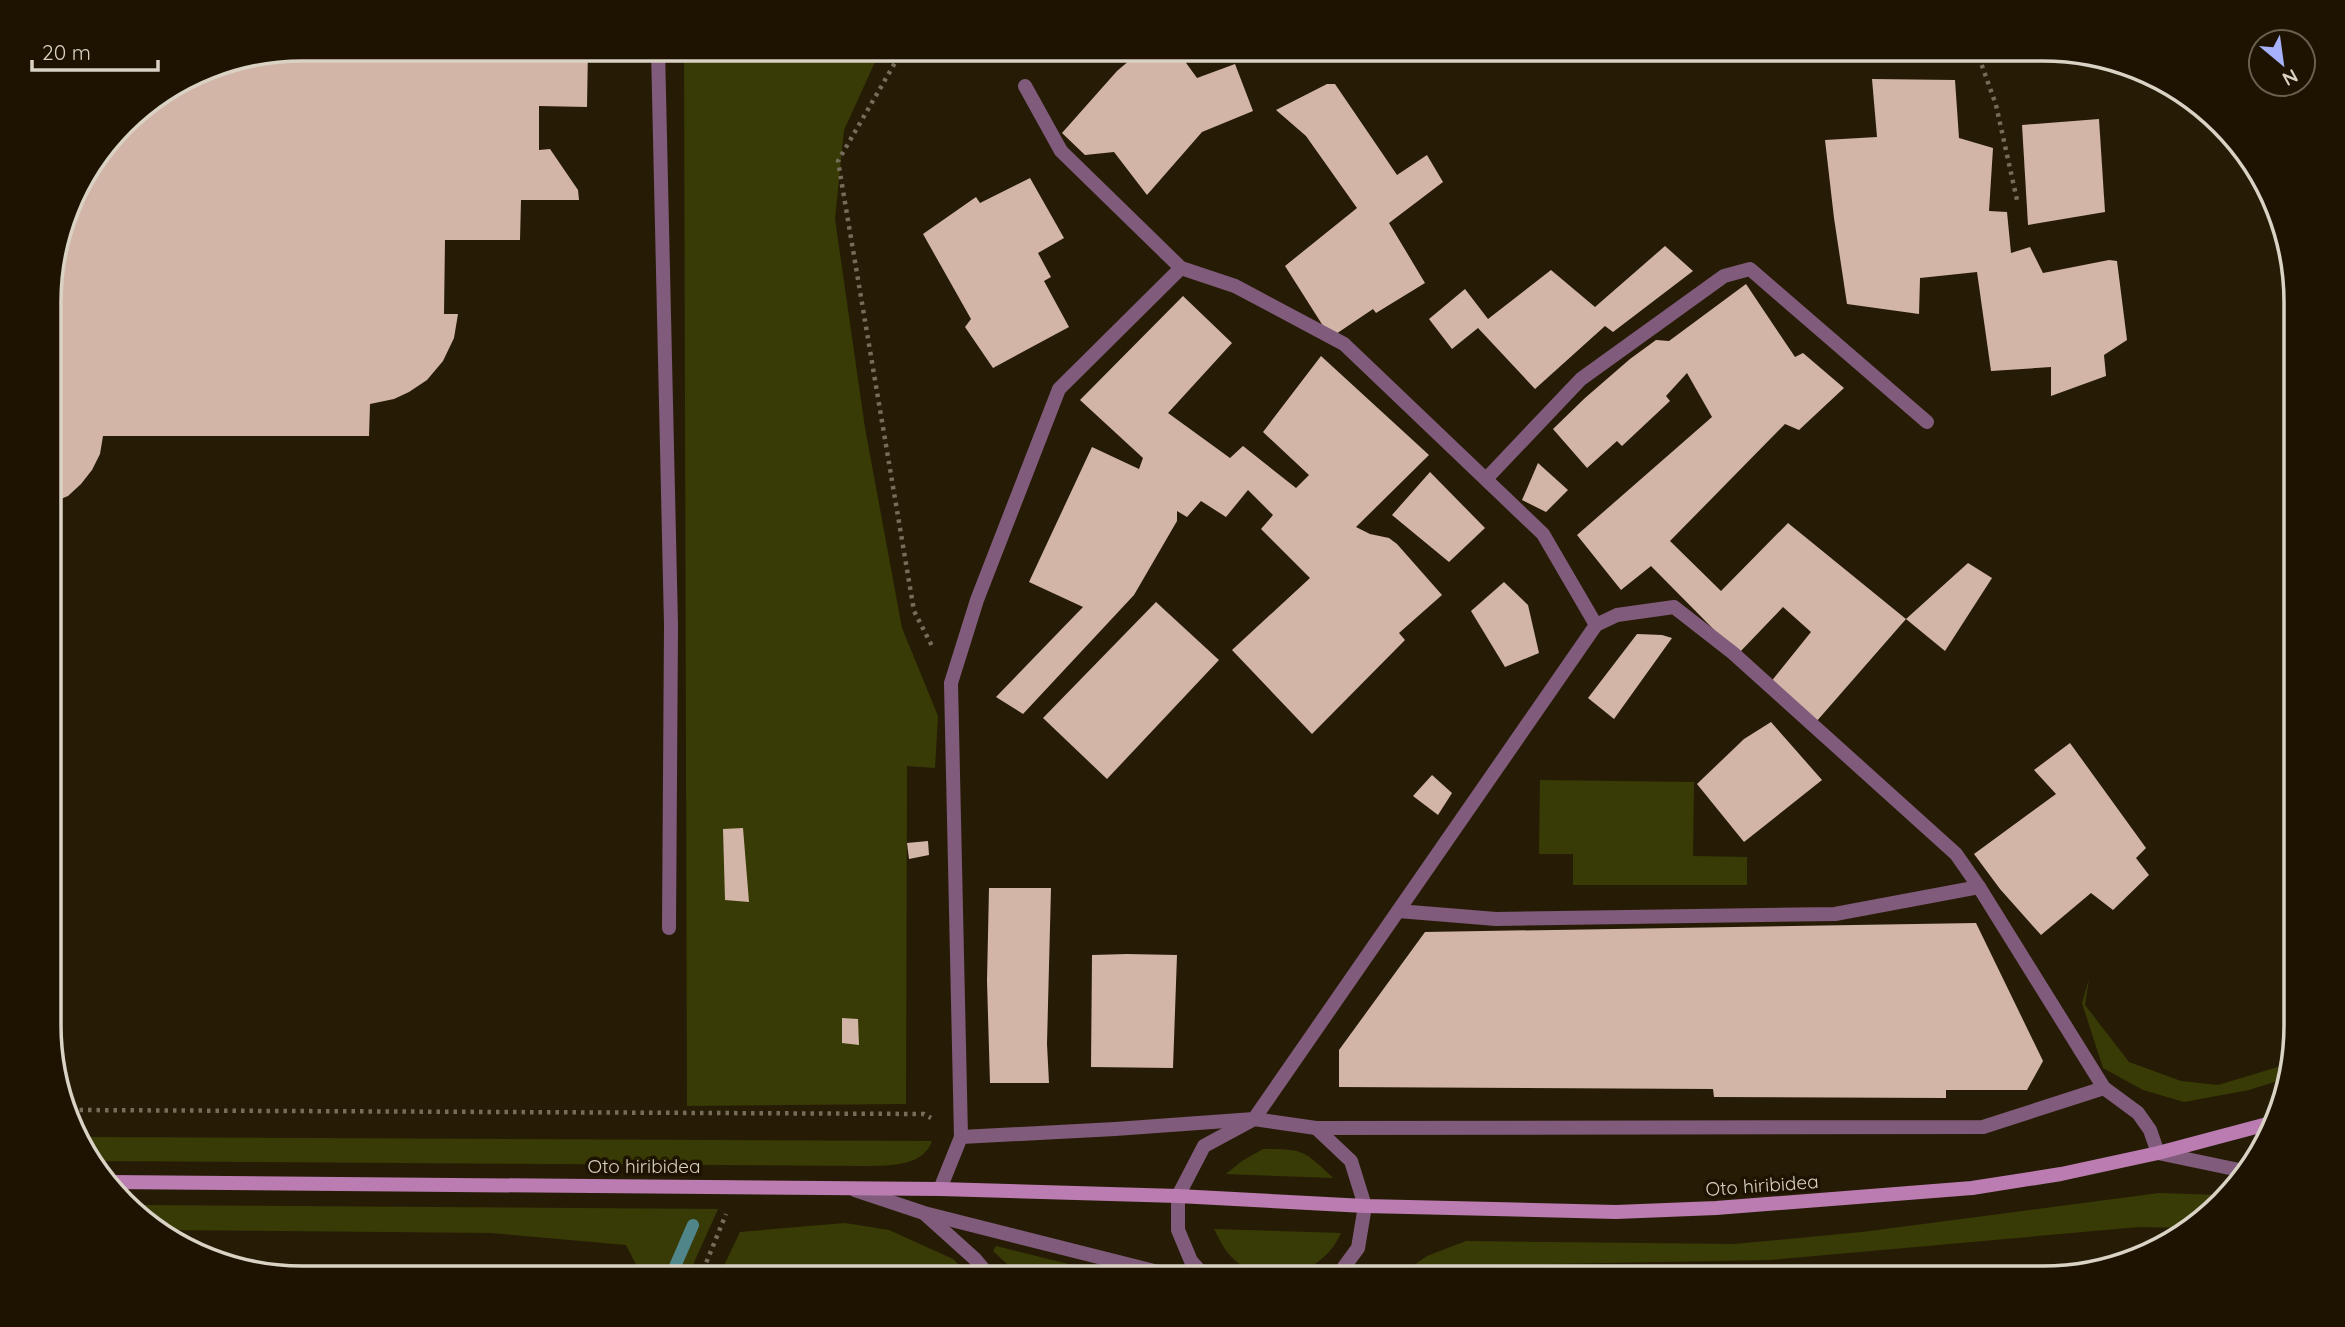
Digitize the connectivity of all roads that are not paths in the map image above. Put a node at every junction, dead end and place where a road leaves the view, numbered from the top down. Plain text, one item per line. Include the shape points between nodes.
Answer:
1 (659, 62) edge
2 (1025, 86) dead end
3 (1181, 268) junction
4 (1927, 422) dead end
5 (1486, 479) junction
6 (1596, 625) junction
7 (1979, 887) junction
8 (1398, 911) junction
9 (669, 928) dead end
10 (2104, 1088) junction
11 (1254, 1119) junction
12 (2261, 1126) edge
13 (1316, 1128) junction
14 (961, 1137) junction
15 (2158, 1153) junction
16 (2236, 1169) edge
17 (120, 1182) edge
18 (847, 1187) junction
19 (940, 1189) junction
20 (1178, 1196) junction
21 (1365, 1206) junction
22 (924, 1213) junction
23 (1195, 1265) edge
24 (1345, 1265) edge
25 (981, 1266) edge
26 (1132, 1266) edge

1 - 9 street via 671,625
2 - 3 street via 1060,151
3 - 5 street via 1235,286 1344,344
3 - 14 street via 1059,389 977,600 951,683
4 - 5 street via 1750,268 1724,276 1581,379
5 - 6 street via 1544,534
6 - 7 street via 1617,615 1674,607 1733,653 1956,854
6 - 8 street
7 - 8 street via 1835,914 1496,919
7 - 10 street
8 - 11 street
10 - 13 street via 1983,1127
10 - 15 street via 2138,1113 2150,1129
11 - 13 street
11 - 14 street
11 - 20 street via 1204,1146
12 - 15 street, Oto hiribidea
13 - 21 street via 1351,1161
14 - 19 street
15 - 16 street
15 - 21 street, Oto hiribidea via 1972,1188 1716,1208 1616,1212
17 - 18 street, Oto hiribidea
18 - 19 street, Oto hiribidea
18 - 22 street
19 - 20 street, Oto hiribidea
20 - 21 street, Oto hiribidea
20 - 23 street via 1178,1230
21 - 24 street via 1358,1248
22 - 25 street
22 - 26 street

